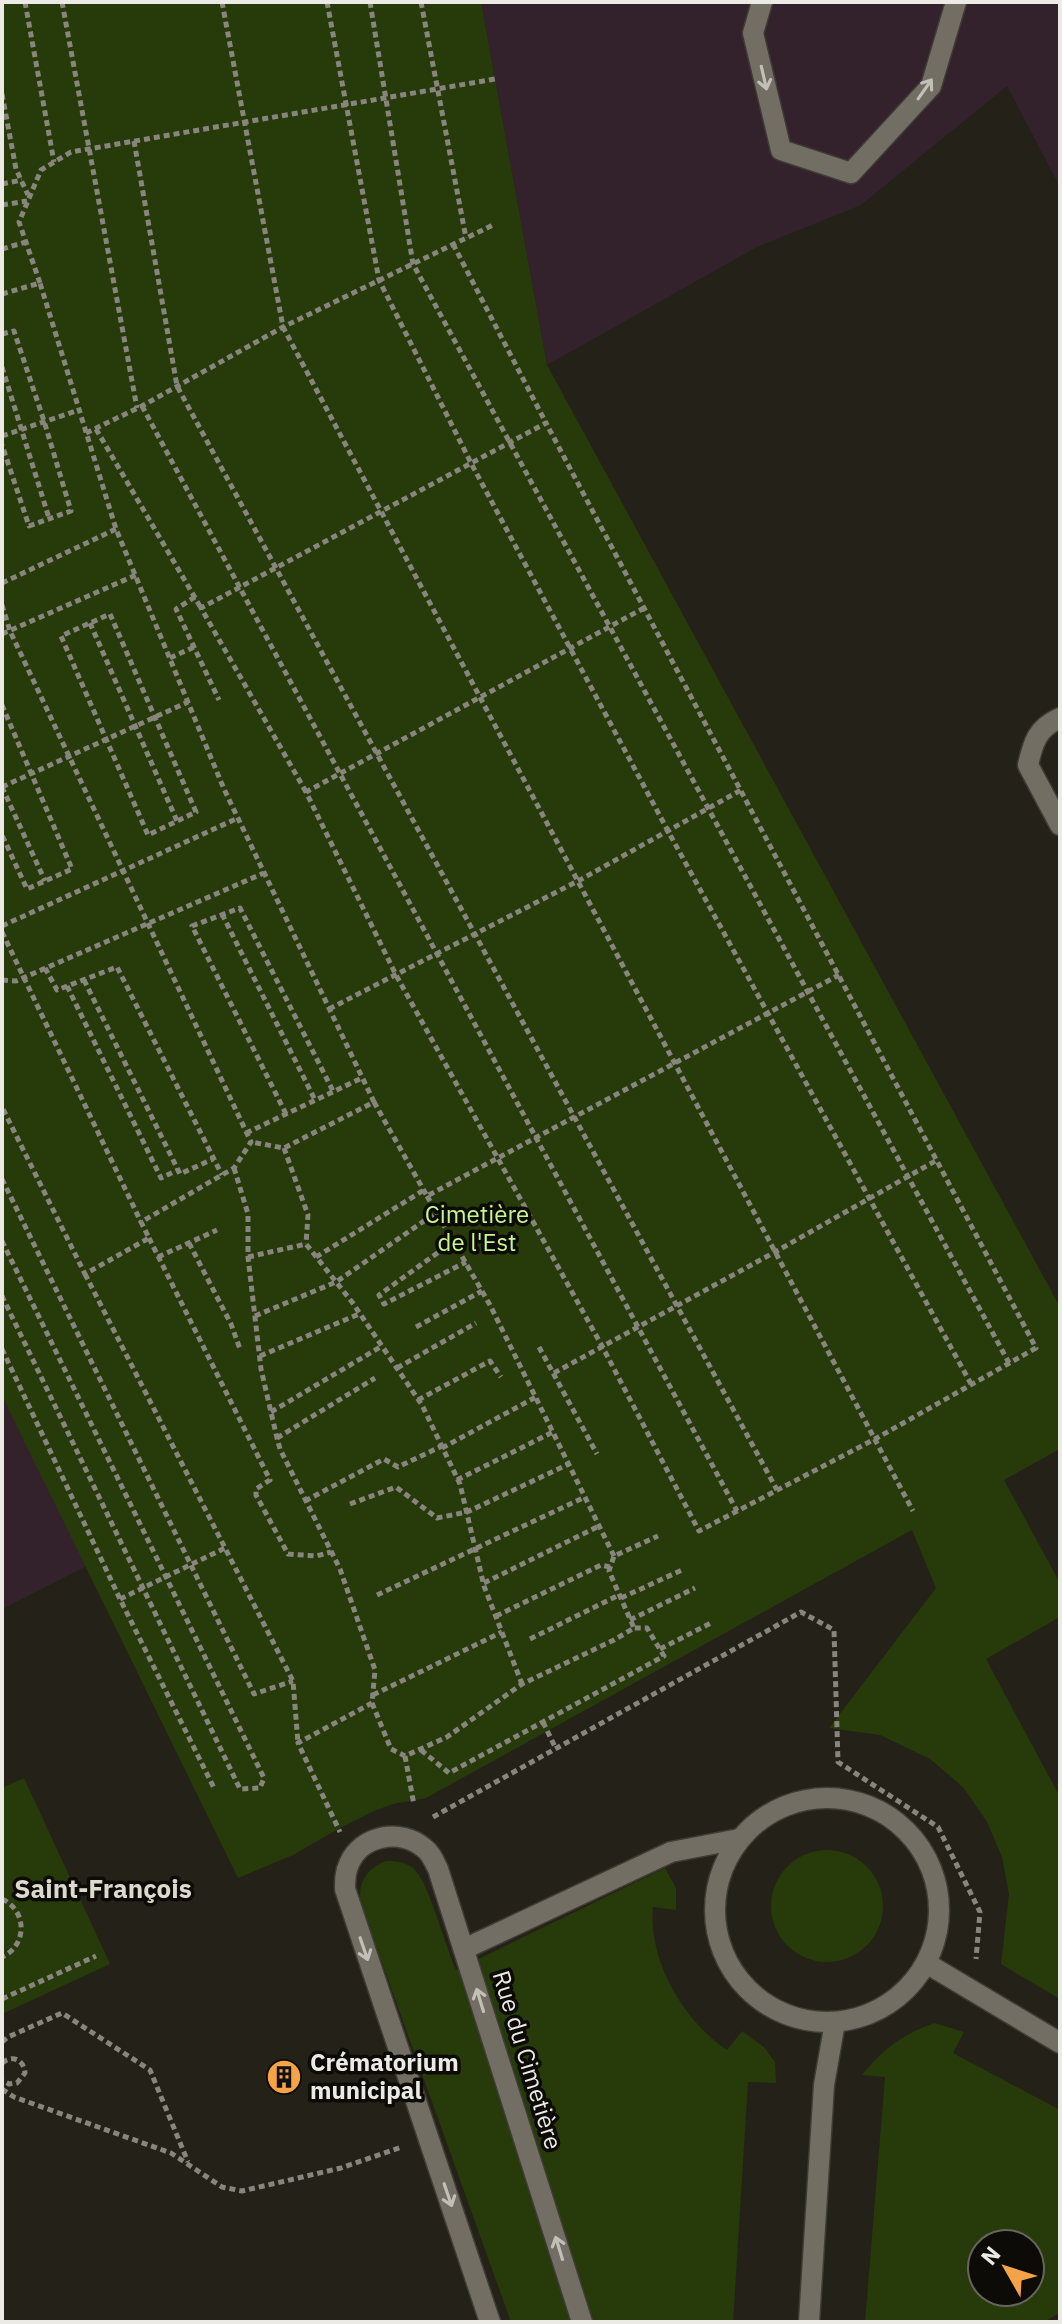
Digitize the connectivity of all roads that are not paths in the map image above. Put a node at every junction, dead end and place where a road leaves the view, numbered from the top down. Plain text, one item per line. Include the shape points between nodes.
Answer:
1 (762, 2) edge
2 (956, 2) edge
3 (1060, 718) edge
4 (1060, 825) edge
5 (739, 1839) junction
6 (464, 1949) junction
7 (926, 1963) junction
8 (835, 2022) junction
9 (1060, 2043) edge
10 (490, 2322) edge
11 (582, 2322) edge
12 (809, 2322) edge

1 -> 2 street via 753,33 781,150 851,173 931,86
3 - 4 street via 1034,740 1028,765
5 - 6 street via 671,1852
5 - 7 street via 767,1814 801,1800 838,1797 874,1807 904,1828 927,1856 938,1892 938,1929
5 - 8 street via 721,1871 714,1908 719,1945 737,1978 763,2003 797,2019
6 -> 10 street, Rue du Cimetière via 424,1848 411,1840 383,1837 352,1858 346,1874 349,1903
11 -> 6 street, Rue du Cimetière
7 - 8 street via 903,1993 871,2013
7 - 9 street
8 - 12 street via 824,2085

